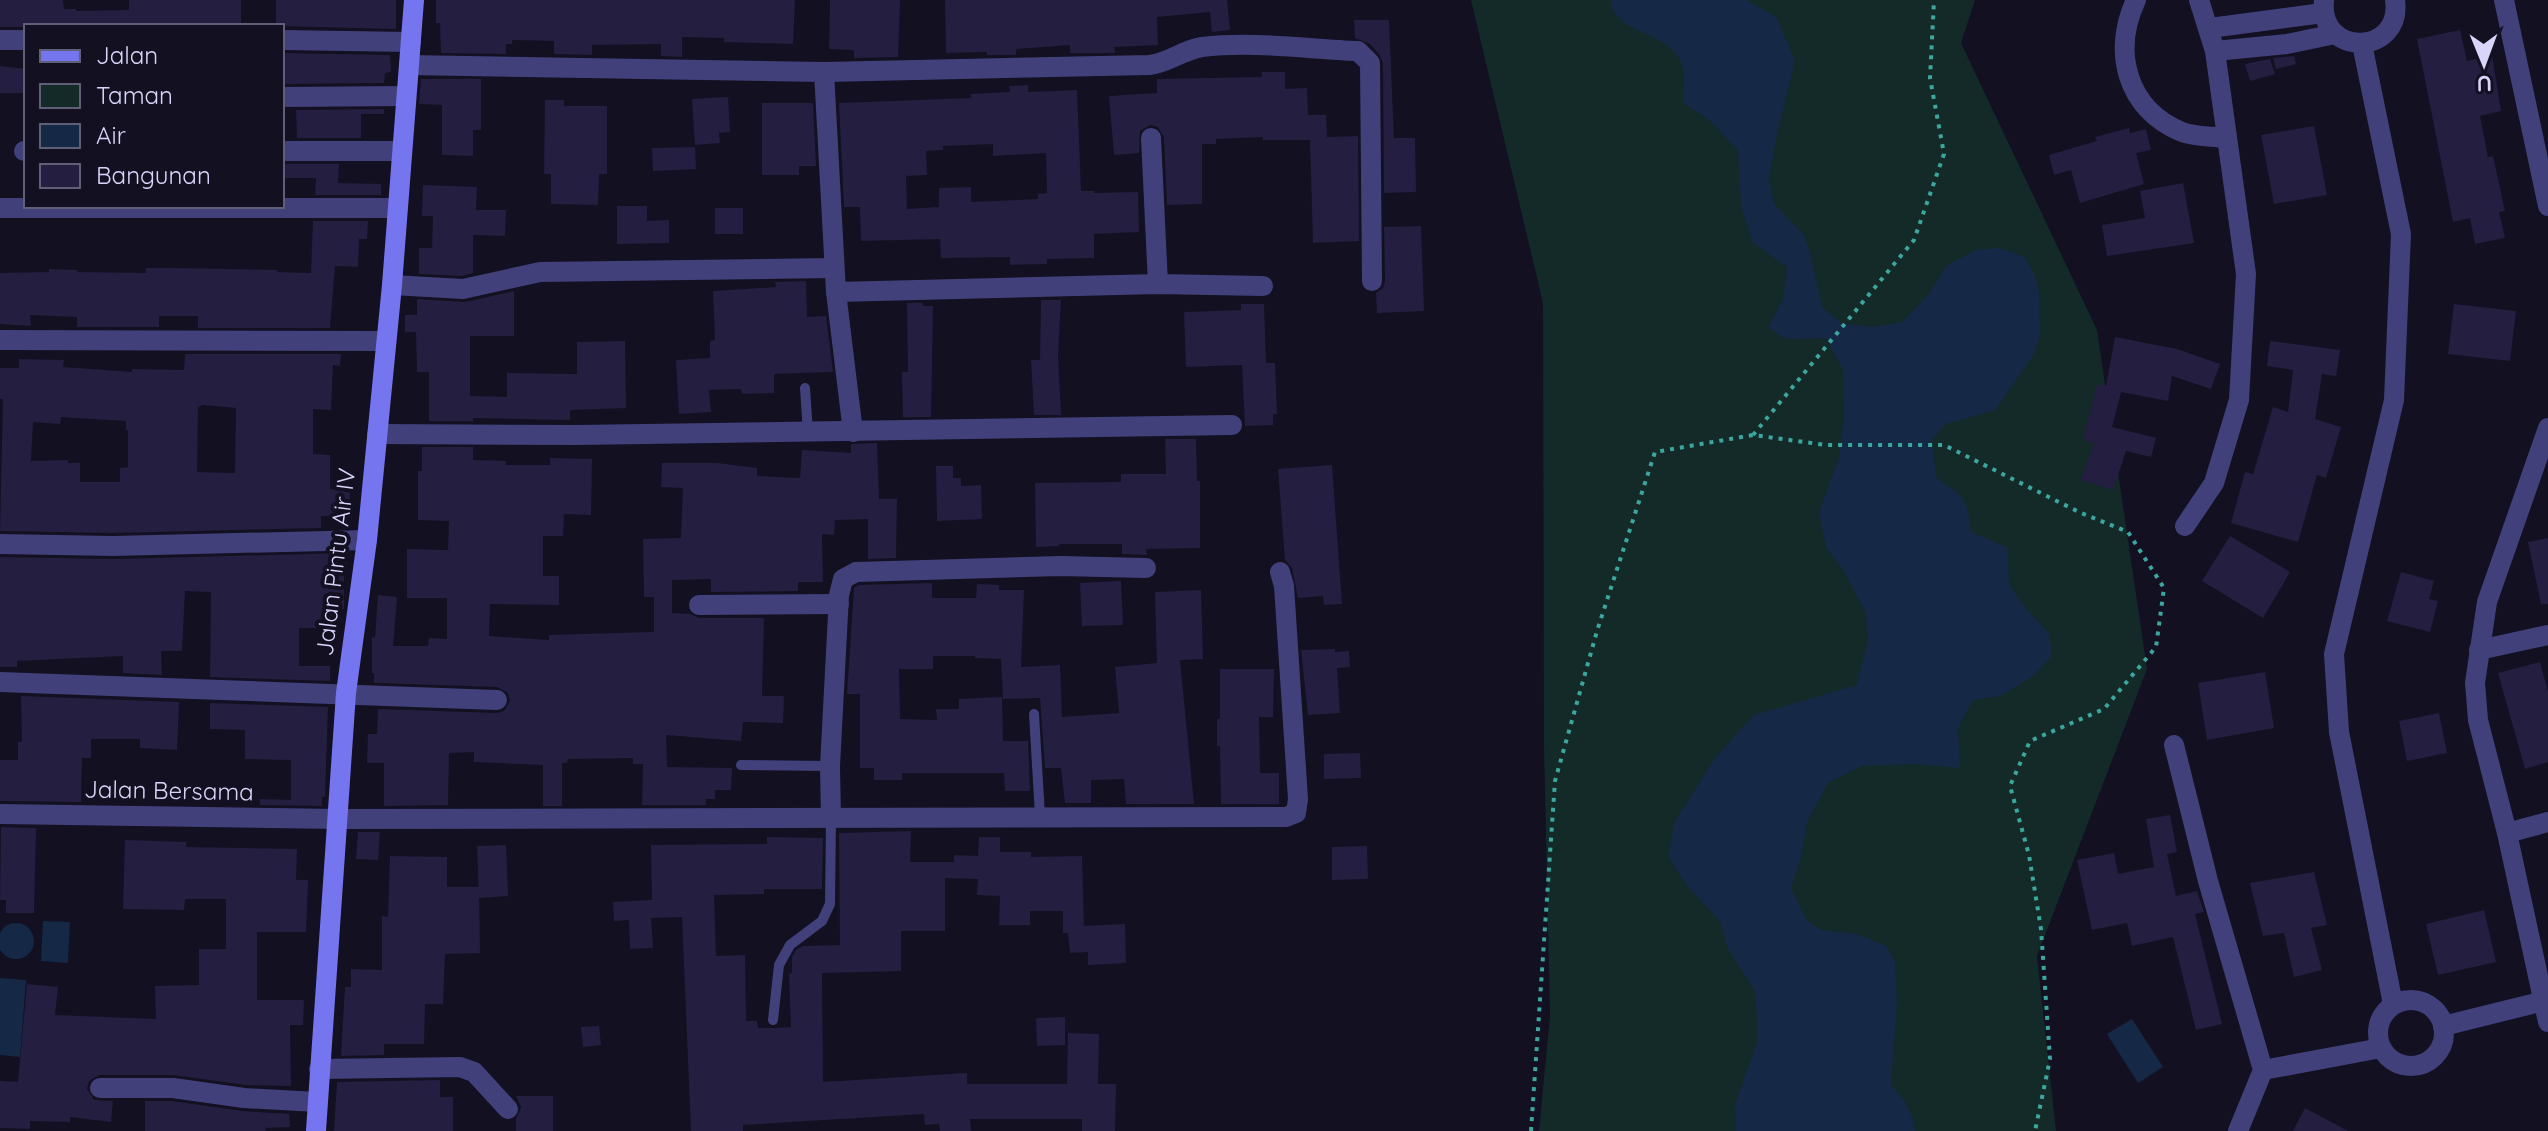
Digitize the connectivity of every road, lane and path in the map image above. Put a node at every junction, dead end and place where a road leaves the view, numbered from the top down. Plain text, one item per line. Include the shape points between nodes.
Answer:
1 (414, 0) edge
2 (1934, 0) edge
3 (2136, 0) edge
4 (2199, 0) edge
5 (2395, 0) edge
6 (2504, 0) edge
7 (2324, 6) edge
8 (2210, 28) junction
9 (2335, 34) junction
10 (0, 40) edge
11 (24, 40) edge
12 (284, 40) edge
13 (411, 42) junction
14 (2362, 44) junction
15 (2215, 51) junction
16 (409, 65) junction
17 (824, 72) junction
18 (406, 96) junction
19 (284, 97) edge
20 (1151, 138) dead end
21 (2226, 138) junction
22 (284, 151) edge
23 (401, 151) junction
24 (2548, 206) edge
25 (0, 208) edge
26 (397, 208) junction
27 (834, 268) junction
28 (1372, 281) dead end
29 (1158, 284) junction
30 (392, 285) junction
31 (1263, 286) dead end
32 (836, 292) junction
33 (0, 340) edge
34 (386, 341) junction
35 (805, 388) dead end
36 (1232, 425) dead end
37 (853, 432) junction
38 (808, 433) junction
39 (377, 434) junction
40 (2547, 434) edge
41 (1753, 435) junction
42 (2185, 526) dead end
43 (367, 540) junction
44 (0, 544) edge
45 (1146, 568) dead end
46 (1280, 572) dead end
47 (839, 604) junction
48 (699, 605) dead end
49 (2548, 635) edge
50 (2479, 650) junction
51 (0, 682) edge
52 (346, 693) junction
53 (497, 700) dead end
54 (1034, 714) dead end
55 (2174, 745) dead end
56 (741, 765) dead end
57 (830, 766) junction
58 (0, 814) edge
59 (1040, 816) junction
60 (338, 819) junction
61 (831, 819) junction
62 (2548, 822) edge
63 (2507, 833) junction
64 (2546, 1000) edge
65 (2393, 1004) junction
66 (773, 1020) dead end
67 (2548, 1022) edge
68 (2443, 1026) junction
69 (2381, 1048) junction
70 (319, 1069) junction
71 (2263, 1070) junction
72 (100, 1088) dead end
73 (317, 1102) junction
74 (508, 1109) dead end
75 (316, 1131) edge
76 (1531, 1131) edge
77 (2035, 1131) edge
78 (2238, 1131) edge

1 - 13 main road, Jalan Pintu Air IV
2 - 41 path via 1930,78 1944,154 1914,240
3 - 21 street via 2123,53 2137,97 2183,132
4 - 8 street
5 - 14 street via 2392,24 2383,36
6 - 24 street
7 - 8 street
7 - 9 street
8 - 15 street
9 - 14 street
9 - 15 street
10 - 11 street
12 - 13 street
13 - 16 main road, Jalan Pintu Air IV
14 - 65 street via 2401,234 2394,400 2334,654 2339,732
15 - 21 street
16 - 17 street
16 - 18 main road, Jalan Pintu Air IV
17 - 27 street
17 - 28 street via 1149,65 1187,50 1221,45 1358,51 1370,63
18 - 19 street
18 - 23 main road, Jalan Pintu Air IV
20 - 29 street
21 - 42 street via 2246,274 2239,400 2214,483
22 - 23 street
23 - 26 main road, Jalan Pintu Air IV
25 - 26 street
26 - 30 main road, Jalan Pintu Air IV
27 - 30 street via 540,272 463,289
27 - 32 street
29 - 31 street
29 - 32 street
30 - 34 main road, Jalan Pintu Air IV
32 - 37 street
33 - 34 street
34 - 39 main road, Jalan Pintu Air IV
35 - 38 lane
36 - 37 street
37 - 38 street
38 - 39 street
39 - 43 main road, Jalan Pintu Air IV
40 - 50 street via 2487,602
41 - 76 path via 1655,452 1597,631 1555,781
41 - 77 path via 1826,445 1944,445 2128,532 2164,588 2156,647 2104,709 2030,741 2010,786 2029,855 2042,944 2050,1059
43 - 44 street
43 - 52 main road, Jalan Pintu Air IV
45 - 47 street via 856,572 843,579
46 - 59 street, Jalan Bersama via 1296,813
47 - 48 street
47 - 57 street
49 - 50 street
50 - 63 street via 2478,720
51 - 52 street
52 - 53 street
52 - 60 main road, Jalan Pintu Air IV
54 - 59 lane
55 - 71 street
56 - 57 lane
57 - 61 street
58 - 60 street, Jalan Bersama
59 - 61 street, Jalan Bersama
60 - 61 street, Jalan Bersama
60 - 70 main road, Jalan Pintu Air IV
61 - 66 lane via 830,904 822,921 790,945 779,965
62 - 63 street
63 - 64 street
64 - 67 street
64 - 68 street
65 - 68 street via 2409,999 2427,1003
65 - 69 street via 2380,1019
68 - 69 street via 2441,1047 2417,1065 2396,1063
69 - 71 street
70 - 73 main road, Jalan Pintu Air IV
70 - 74 street via 460,1067 474,1072
71 - 78 street
72 - 73 street via 173,1088
73 - 75 main road, Jalan Pintu Air IV

